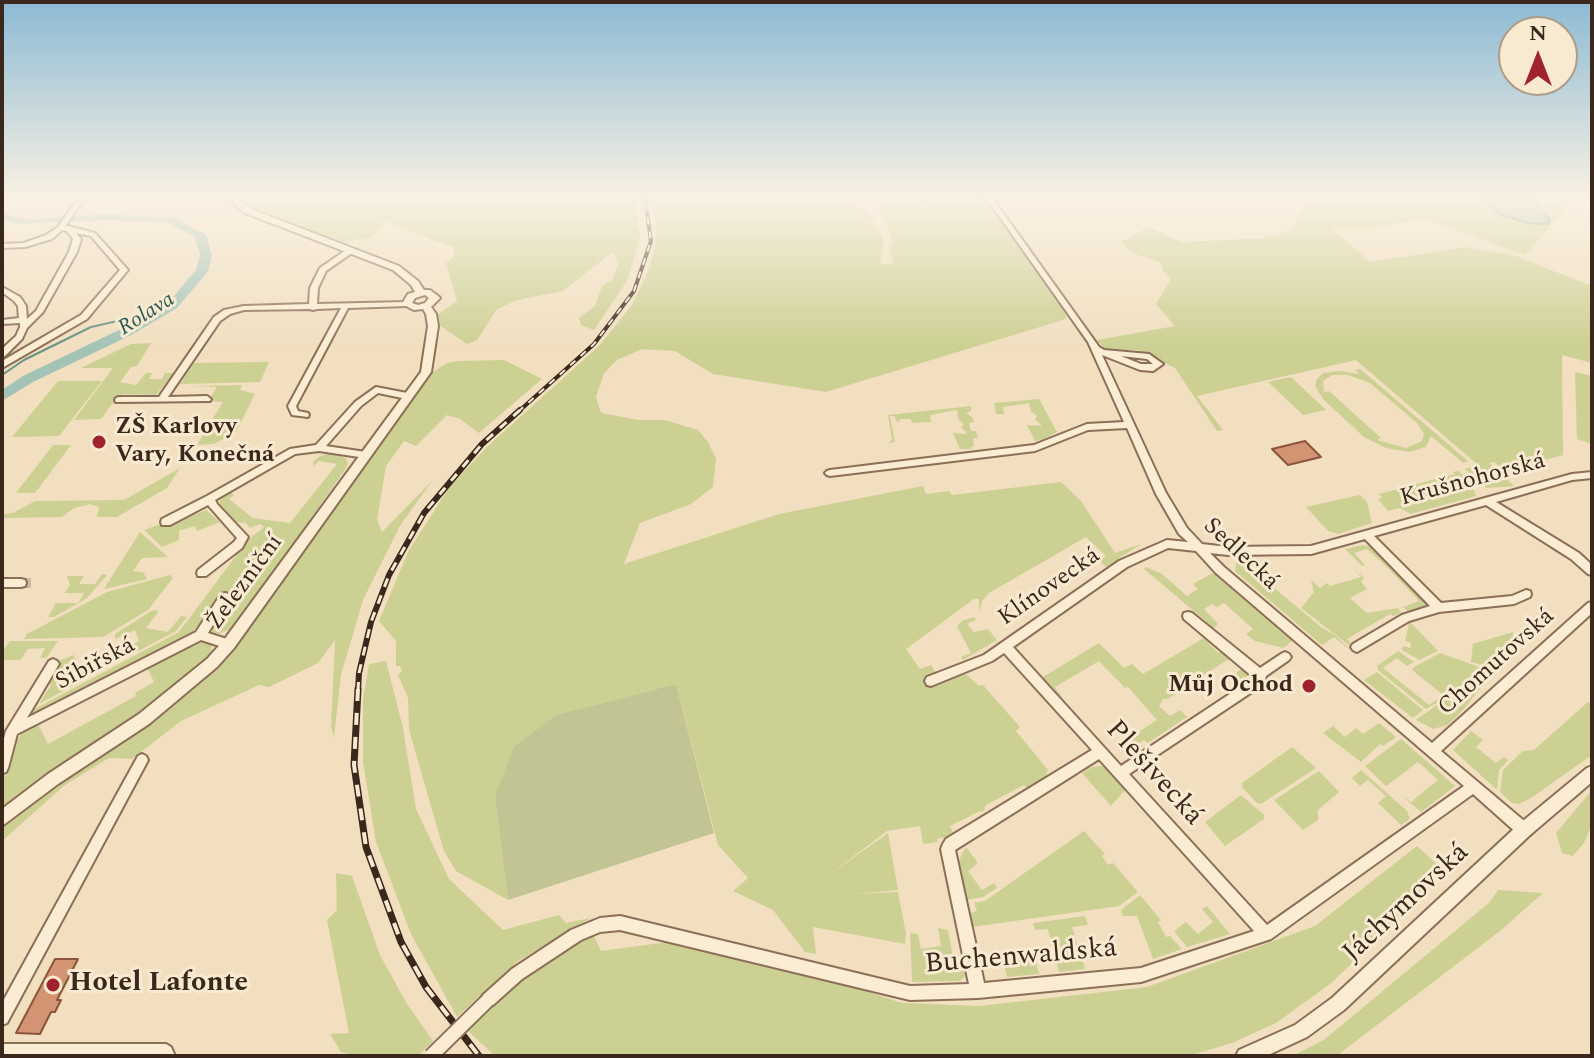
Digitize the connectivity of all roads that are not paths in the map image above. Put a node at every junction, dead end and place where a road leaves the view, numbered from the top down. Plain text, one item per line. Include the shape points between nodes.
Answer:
1 (74, 248) edge
2 (105, 248) edge
3 (348, 248) edge
4 (1026, 248) edge
5 (352, 250) junction
6 (2, 289) edge
7 (420, 292) junction
8 (407, 304) junction
9 (425, 306) junction
10 (345, 307) junction
11 (313, 308) junction
12 (2, 322) edge
13 (24, 323) junction
14 (1100, 350) junction
15 (2, 354) edge
16 (2, 365) edge
17 (407, 396) junction
18 (162, 399) junction
19 (207, 399) dead end
20 (119, 400) dead end
21 (305, 415) dead end
22 (1129, 425) junction
23 (319, 448) junction
24 (366, 455) junction
25 (830, 473) dead end
26 (1592, 475) edge
27 (210, 499) junction
28 (1487, 501) junction
29 (166, 522) dead end
30 (1367, 535) junction
31 (1196, 547) junction
32 (1592, 571) edge
33 (202, 573) dead end
34 (2, 583) edge
35 (21, 583) tunnel mouth
36 (1526, 594) dead end
37 (225, 597) dead end
38 (1592, 606) edge
39 (1439, 608) junction
40 (1188, 616) dead end
41 (200, 635) junction
42 (229, 644) junction
43 (1005, 646) junction
44 (1357, 647) dead end
45 (1285, 657) dead end
46 (53, 664) dead end
47 (1260, 674) junction
48 (931, 681) dead end
49 (12, 731) junction
50 (1101, 751) junction
51 (1431, 752) junction
52 (142, 760) dead end
53 (2, 768) edge
54 (1121, 773) junction
55 (1592, 773) edge
56 (1473, 787) junction
57 (2, 818) edge
58 (1524, 830) junction
59 (1266, 934) junction
60 (978, 991) junction
61 (2, 1018) edge
62 (2, 1052) edge
63 (167, 1056) edge
64 (431, 1056) edge
65 (1245, 1056) edge

1 - 13 street via 39,312
2 - 16 street via 124,270 84,317
3 - 5 street
4 - 14 street, Sedlecká
5 - 7 street via 396,268
5 - 11 street via 326,266 318,278
6 - 13 street via 17,299
7 - 8 street
7 - 9 street, Železniční via 434,296
8 - 9 street
8 - 10 street
9 - 17 street, Železniční via 431,314 432,345 426,372
10 - 11 street
10 - 21 street via 292,406 295,413
11 - 18 street via 244,308 221,315
12 - 13 street
13 - 15 street via 19,337
14 - 14 street via 1140,367 1159,364 1149,357
14 - 22 street, Sedlecká
17 - 23 street via 376,390
17 - 24 street, Železniční
18 - 19 street
18 - 20 street
22 - 25 street via 1087,427 1035,448
22 - 31 street, Sedlecká via 1167,507
23 - 24 street
23 - 27 street via 286,453
24 - 42 street, Železniční
26 - 28 street, Krušnohorská
27 - 29 street
27 - 33 street via 243,537
28 - 30 street, Krušnohorská
28 - 32 street
30 - 31 street, Krušnohorská via 1293,551
30 - 39 street
31 - 43 street, Klínovecká via 1167,544 1150,549
31 - 51 street, Sedlecká
34 - 35 street
36 - 39 street via 1514,600
37 - 41 street, Sibiřská
38 - 51 street, Chomutovská
39 - 44 street via 1398,621
40 - 47 street
41 - 42 street
41 - 49 street, Sibiřská
42 - 57 street, Železniční via 154,711
43 - 48 street, Klínovecká
43 - 50 street, Plešivecká
45 - 47 street
46 - 49 street, Sibiřská
47 - 54 street via 1260,680
49 - 53 street, Sibiřská
50 - 54 street, Plešivecká
50 - 60 street via 951,844
51 - 56 street, Sedlecká
52 - 61 street
54 - 59 street, Plešivecká
55 - 58 street, Jáchymovská
56 - 58 street, Sedlecká
56 - 59 street, Buchenwaldská
58 - 65 street, Jáchymovská via 1338,1004 1301,1031
59 - 60 street, Buchenwaldská via 1141,975
60 - 64 street, Buchenwaldská, bridge via 910,993 620,923 600,925 517,974
62 - 63 street

